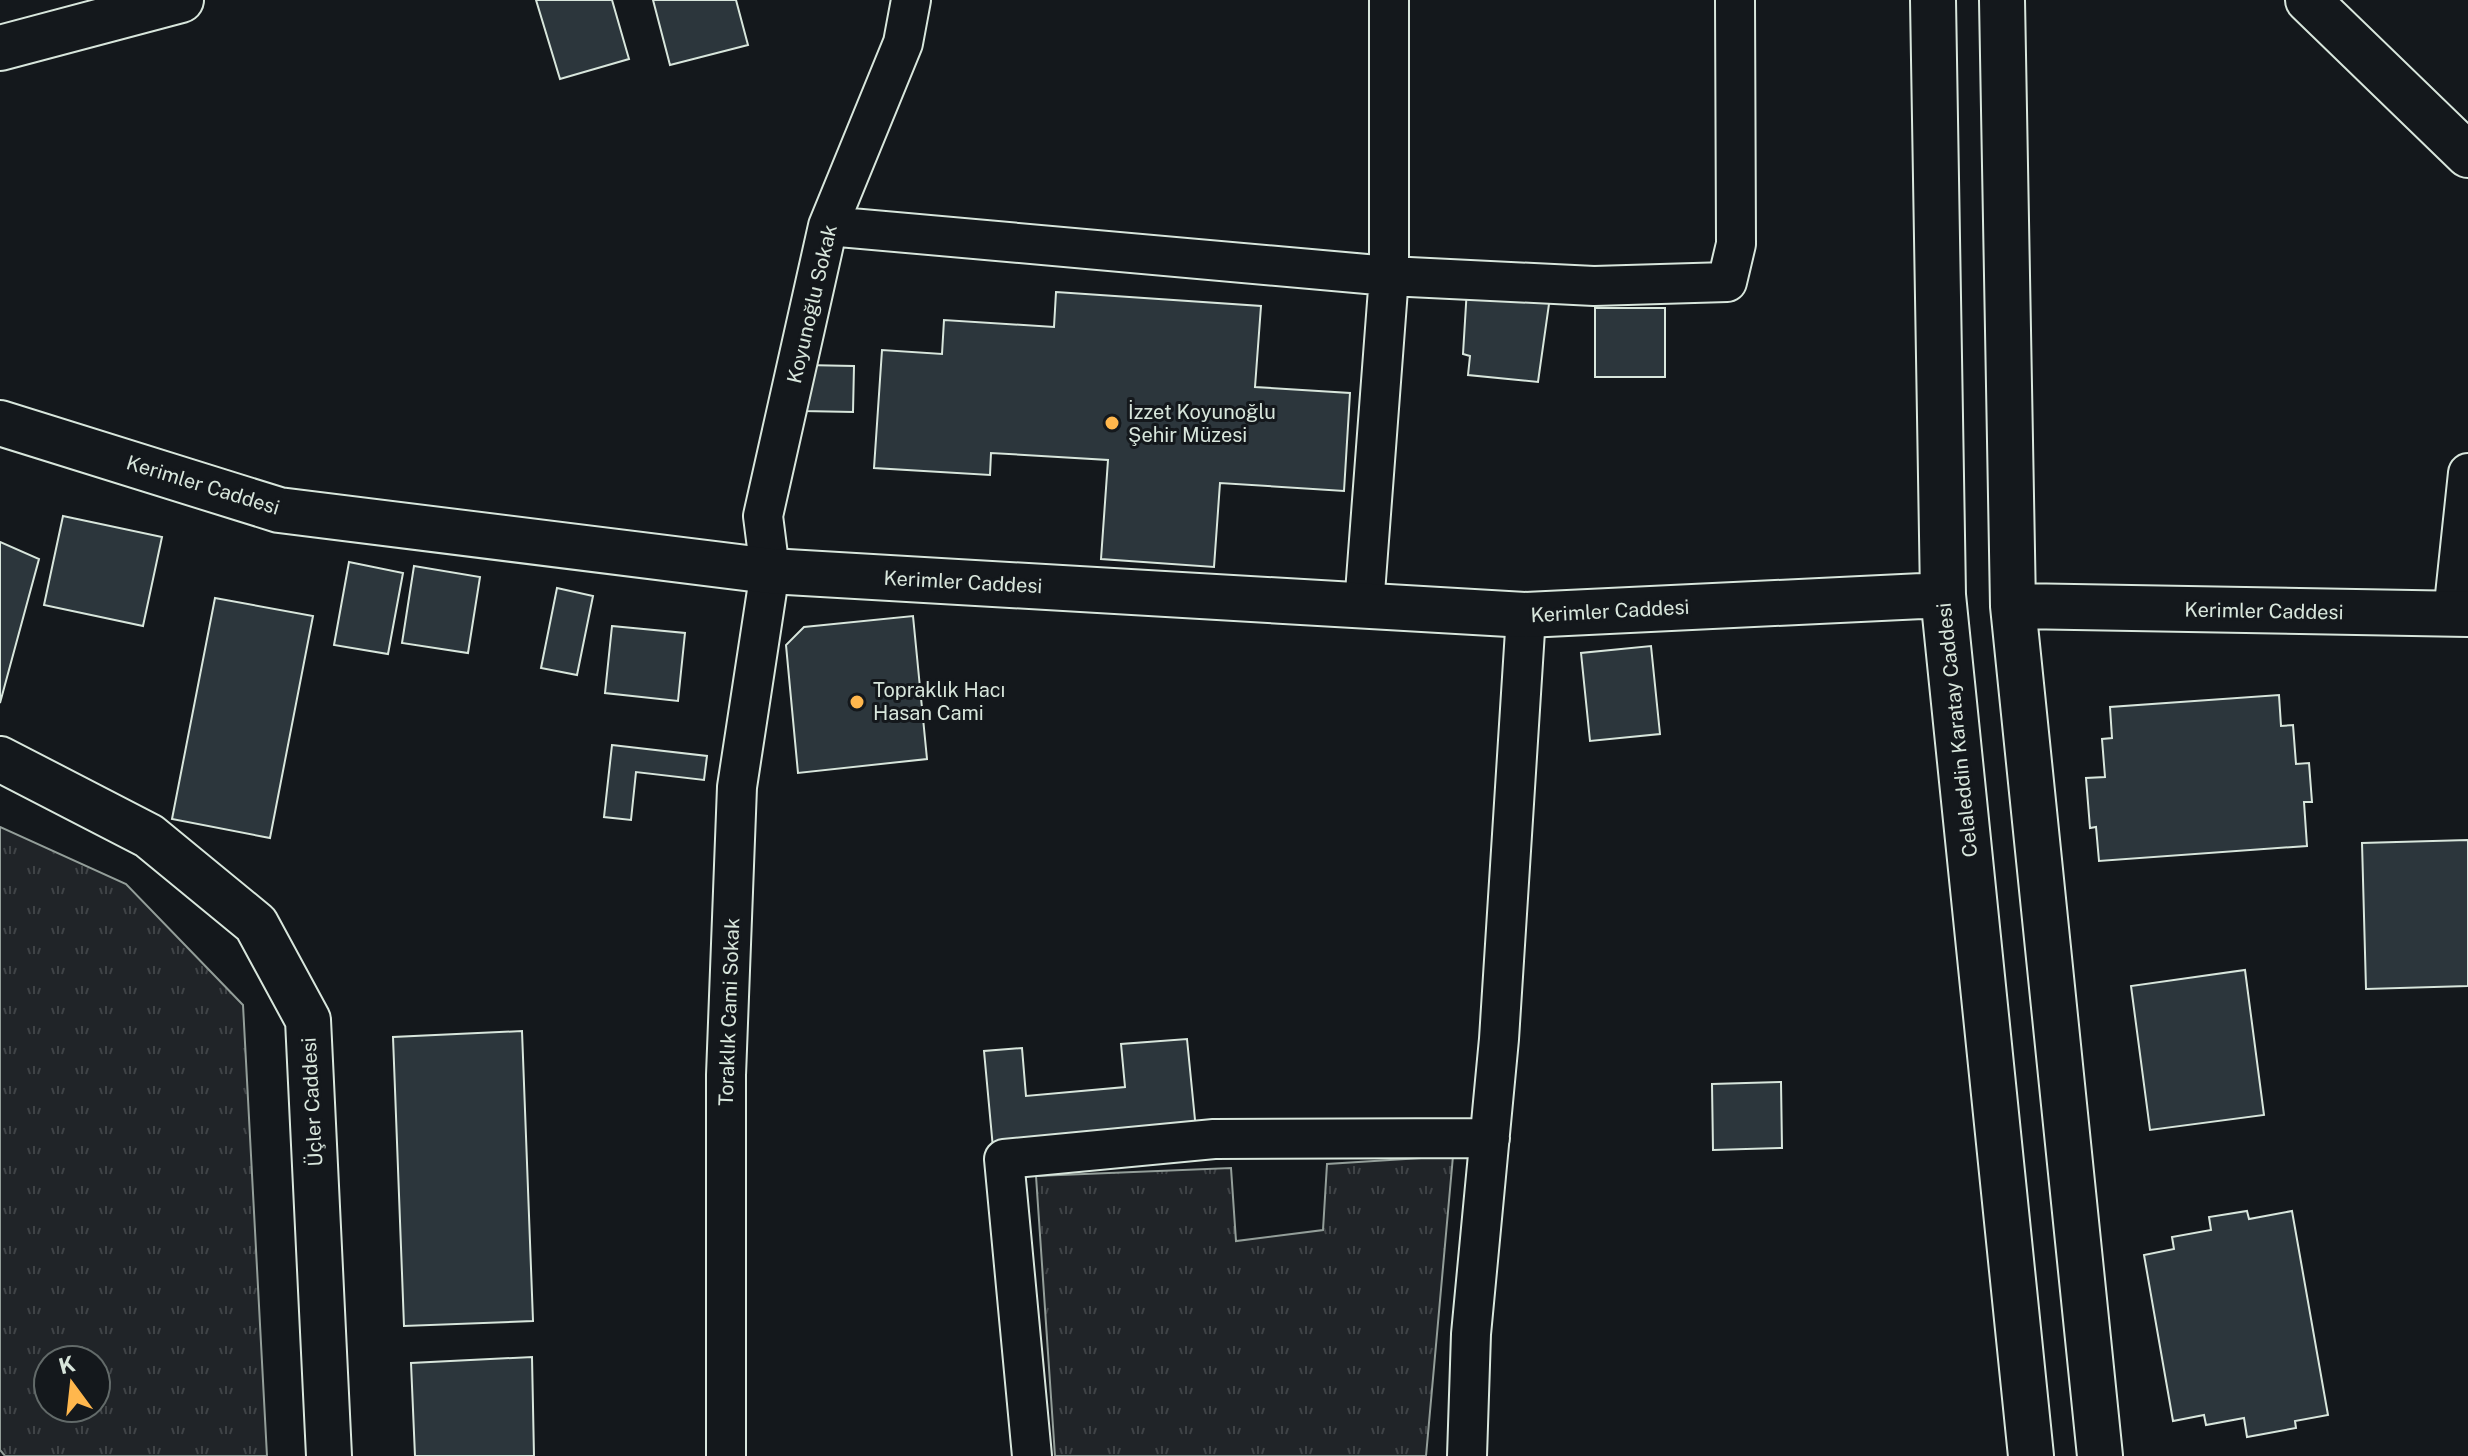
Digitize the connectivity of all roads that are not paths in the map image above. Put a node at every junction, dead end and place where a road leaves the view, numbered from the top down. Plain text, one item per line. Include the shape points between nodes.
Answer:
1 (181, 0) edge
2 (911, 0) edge
3 (1389, 0) edge
4 (1735, 0) edge
5 (1933, 0) edge
6 (2002, 0) edge
7 (2308, 0) edge
8 (0, 48) edge
9 (2468, 155) edge
10 (828, 226) junction
11 (1389, 276) junction
12 (0, 423) edge
13 (2468, 473) edge
14 (770, 571) junction
15 (1943, 595) junction
16 (1364, 606) junction
17 (2013, 606) junction
18 (2460, 614) edge
19 (1526, 615) junction
20 (0, 759) edge
21 (1490, 1138) junction
22 (329, 1456) edge
23 (726, 1456) edge
24 (1032, 1456) edge
25 (1467, 1456) edge
26 (2031, 1456) edge
27 (2100, 1456) edge

1 - 8 street
2 - 10 street, Koyunoğlu Sokak via 903,43
3 - 11 street
4 - 11 street via 1736,244 1727,282 1594,286
5 - 15 street, Celaleddin Karatay Caddesi
6 - 17 street
7 - 9 street
10 - 11 street
10 - 14 street, Koyunoğlu Sokak via 763,516
11 - 16 street
12 - 14 street, Kerimler Caddesi via 279,510
13 - 18 street
14 - 16 street, Kerimler Caddesi
14 - 23 street, Toraklık Cami Sokak via 737,787 726,1075
15 - 19 street, Kerimler Caddesi
15 - 26 street, Celaleddin Karatay Caddesi
16 - 19 street, Kerimler Caddesi
17 - 18 street, Kerimler Caddesi
17 - 27 street
19 - 21 street
20 - 22 street, Üçler Caddesi via 149,836 256,924 308,1020
21 - 24 street via 1214,1139 1004,1159
21 - 25 street via 1471,1334

